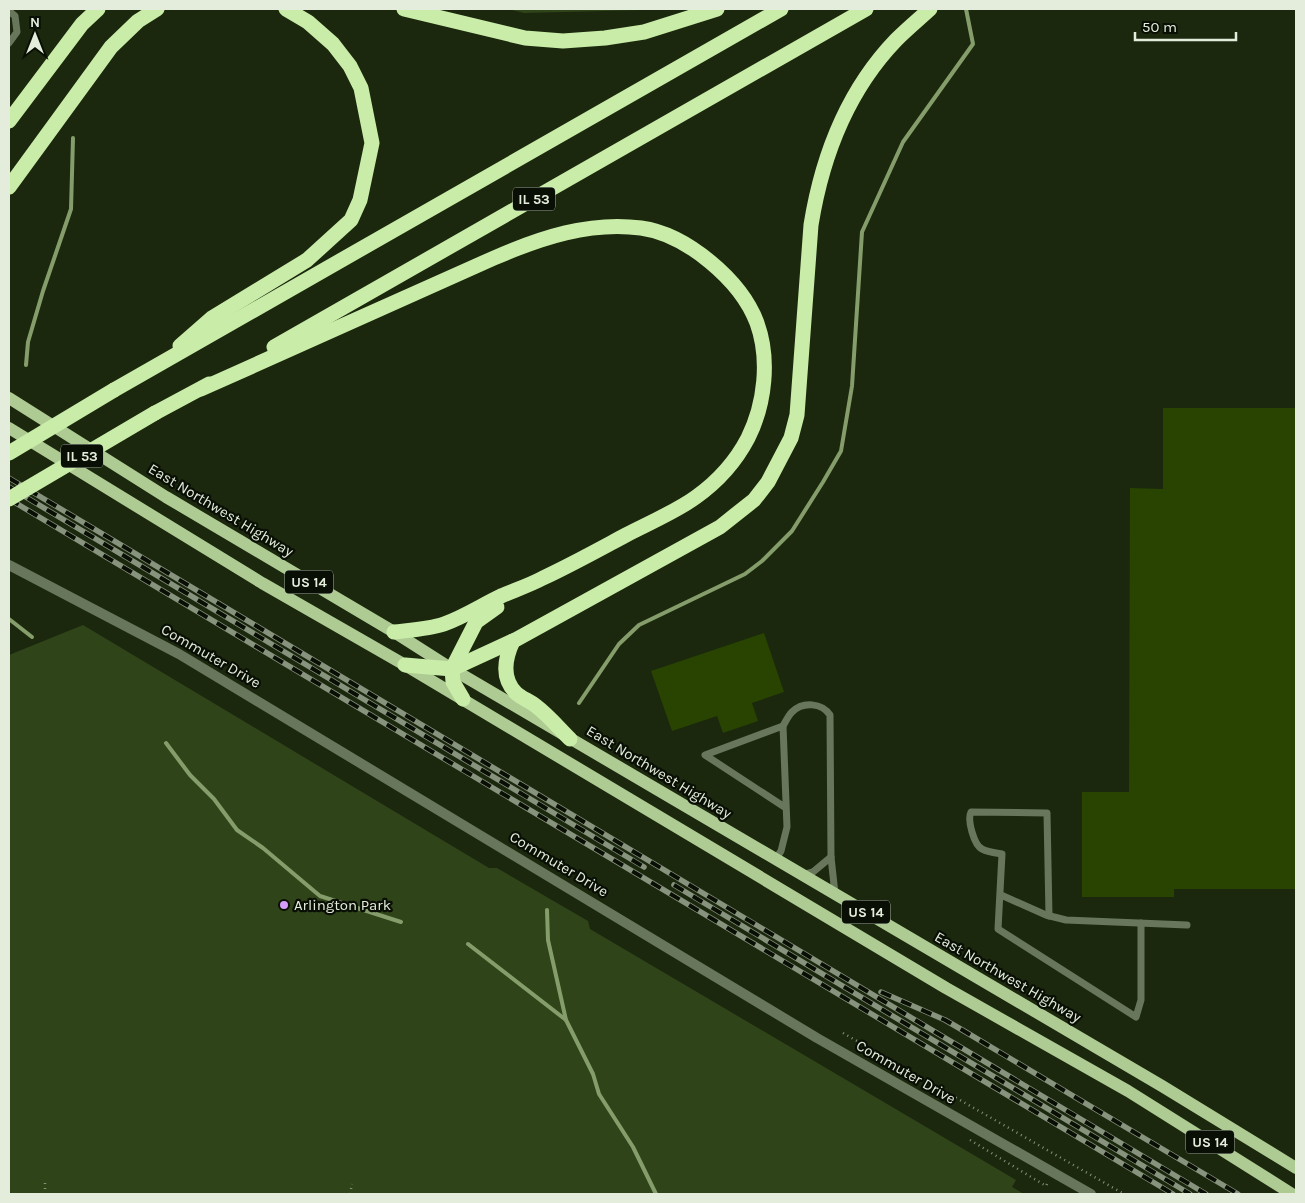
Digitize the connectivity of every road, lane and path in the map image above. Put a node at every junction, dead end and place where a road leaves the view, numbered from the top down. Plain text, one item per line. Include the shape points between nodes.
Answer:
1 (98, 9) edge
2 (156, 9) edge
3 (286, 9) edge
4 (404, 9) edge
5 (717, 9) edge
6 (781, 9) edge
7 (866, 9) edge
8 (930, 9) edge
9 (9, 11) edge
10 (9, 43) edge
11 (9, 121) edge
12 (9, 187) edge
13 (152, 369) junction
14 (200, 389) junction
15 (9, 398) edge
16 (9, 428) edge
17 (9, 453) edge
18 (9, 499) edge
19 (9, 565) edge
20 (541, 579) junction
21 (394, 632) junction
22 (512, 641) junction
23 (405, 664) junction
24 (452, 669) junction
25 (463, 699) junction
26 (783, 726) junction
27 (570, 739) junction
28 (786, 808) junction
29 (831, 857) junction
30 (775, 860) junction
31 (756, 873) junction
32 (802, 875) junction
33 (835, 894) junction
34 (1001, 895) junction
35 (1049, 916) junction
36 (1141, 923) junction
37 (1187, 925) dead end
38 (843, 1033) dead end
39 (1296, 1168) edge
40 (45, 1183) dead end
41 (352, 1184) dead end
42 (45, 1194) edge
43 (350, 1194) edge
44 (1091, 1194) edge
45 (1124, 1194) edge
46 (1292, 1194) edge

1 - 11 highway via 82,24
2 - 12 highway via 138,21 112,47
3 - 13 highway via 308,22 333,44 350,66 361,88 372,143 360,200 350,220 307,260 212,318
4 - 5 highway via 525,38 563,41 644,32
6 - 13 highway, IL 53
7 - 14 highway, IL 53
8 - 22 highway via 896,40 870,72 835,135 824,166 812,225 797,415 791,438 768,482 754,500 720,527
9 - 10 lane via 15,16 17,32
13 - 17 highway, IL 53, bridge
14 - 18 highway, IL 53, bridge
14 - 20 highway via 531,242 602,226 642,228 688,246 708,259 727,278 757,323 764,371 762,399 756,419 734,460 694,499
15 - 21 main road, East Northwest Highway / US 14 via 166,497
16 - 23 main road, US 14 via 262,583
19 - 44 street, Commuter Drive via 180,654 817,1038
20 - 21 highway via 444,624
20 - 24 highway via 476,622
21 - 24 main road, East Northwest Highway / US 14
22 - 24 highway
22 - 27 highway via 506,660 508,681 516,693
23 - 24 highway
23 - 25 main road, US 14
24 - 25 highway via 453,682
24 - 27 main road, East Northwest Highway / US 14
25 - 31 main road, US 14
26 - 28 lane
26 - 28 lane via 705,755
26 - 29 lane via 792,711 804,705 818,705 827,709 830,715
27 - 30 main road, East Northwest Highway / US 14
28 - 30 lane via 787,828
29 - 32 lane via 814,872
29 - 33 lane
30 - 31 main road
30 - 32 main road, East Northwest Highway / US 14
31 - 46 main road, US 14 via 946,988 1128,1091
32 - 33 main road, East Northwest Highway / US 14
33 - 39 main road, East Northwest Highway / US 14
34 - 35 lane
34 - 35 lane via 1002,854 978,846 970,825 971,812 1047,813
34 - 36 lane via 998,929 1136,1017 1141,1000
35 - 36 lane via 1066,920
36 - 37 lane
38 - 45 path
40 - 42 path
41 - 43 path

